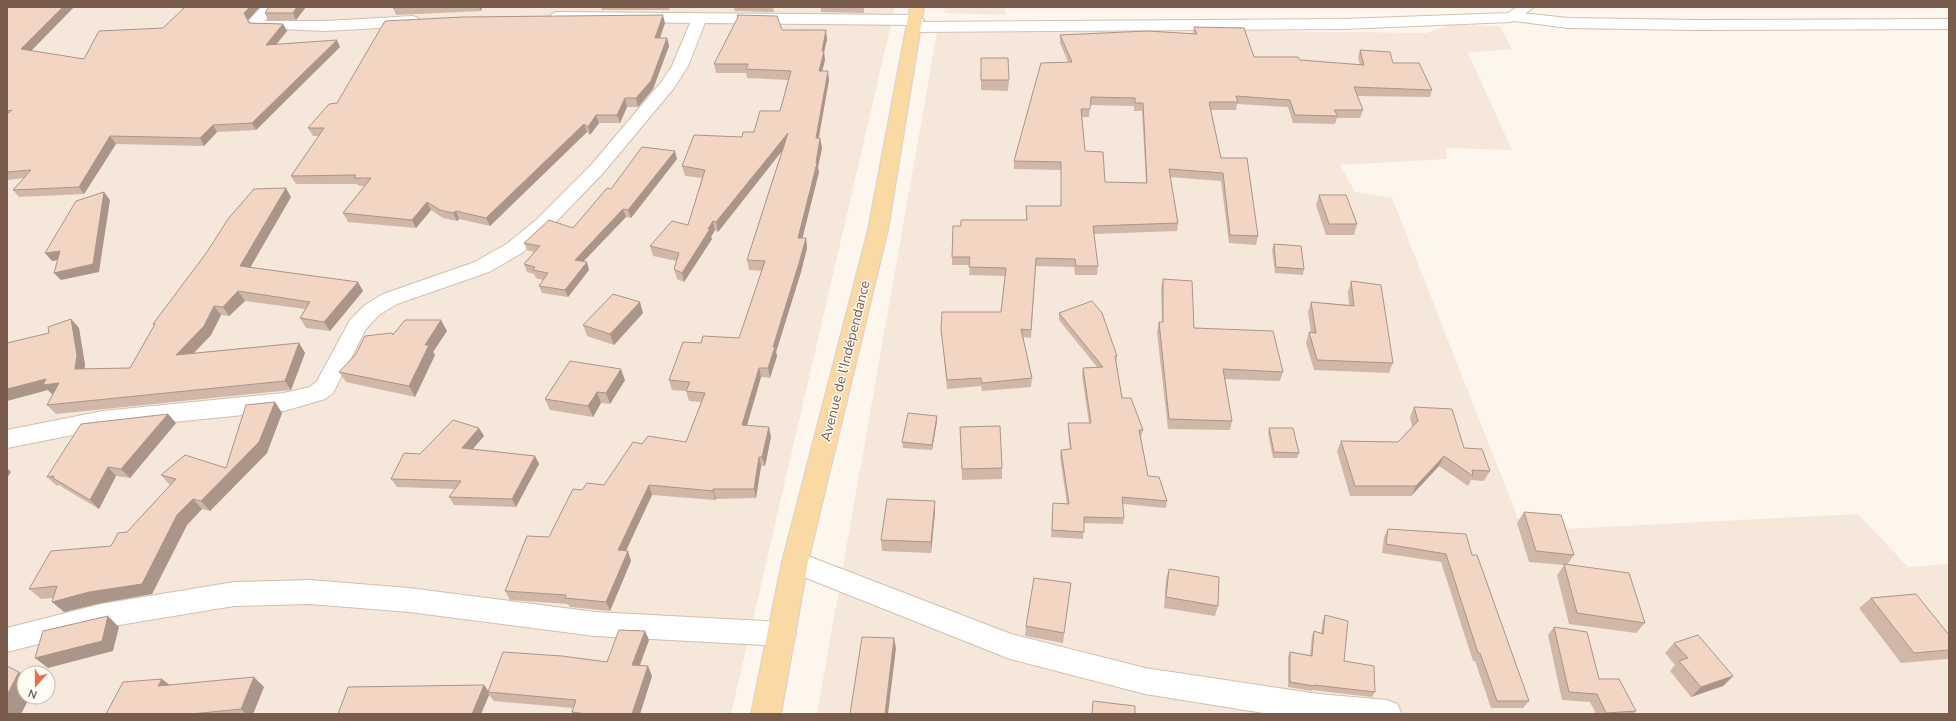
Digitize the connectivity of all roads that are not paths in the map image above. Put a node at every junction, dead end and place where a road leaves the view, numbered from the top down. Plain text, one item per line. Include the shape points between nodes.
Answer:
1 (270, 7) edge
2 (1527, 7) edge
3 (545, 17) edge
4 (700, 17) junction
5 (1511, 17) junction
6 (916, 18) edge
7 (427, 20) edge
8 (1949, 24) edge
9 (7, 439) edge
10 (795, 562) junction
11 (782, 634) junction
12 (7, 640) edge
13 (766, 714) edge
14 (1387, 714) edge

1 - 7 street via 257,20 258,25 326,26
2 - 5 street
3 - 4 street
4 - 6 street
4 - 9 street via 680,66 668,84 598,168 543,224 515,248 482,267 390,299 372,310 358,325 325,387 317,394 284,402 103,420
5 - 6 street via 1344,24
5 - 8 street via 1568,23
6 - 10 main road, Avenue de l'Indépendance via 878,230
10 - 11 main road, Avenue de l'Indépendance
10 - 14 street via 1017,648 1145,681 1318,708
11 - 12 street via 595,624 409,600 310,592 234,594 101,616 47,632
11 - 13 main road, Avenue de l'Indépendance

